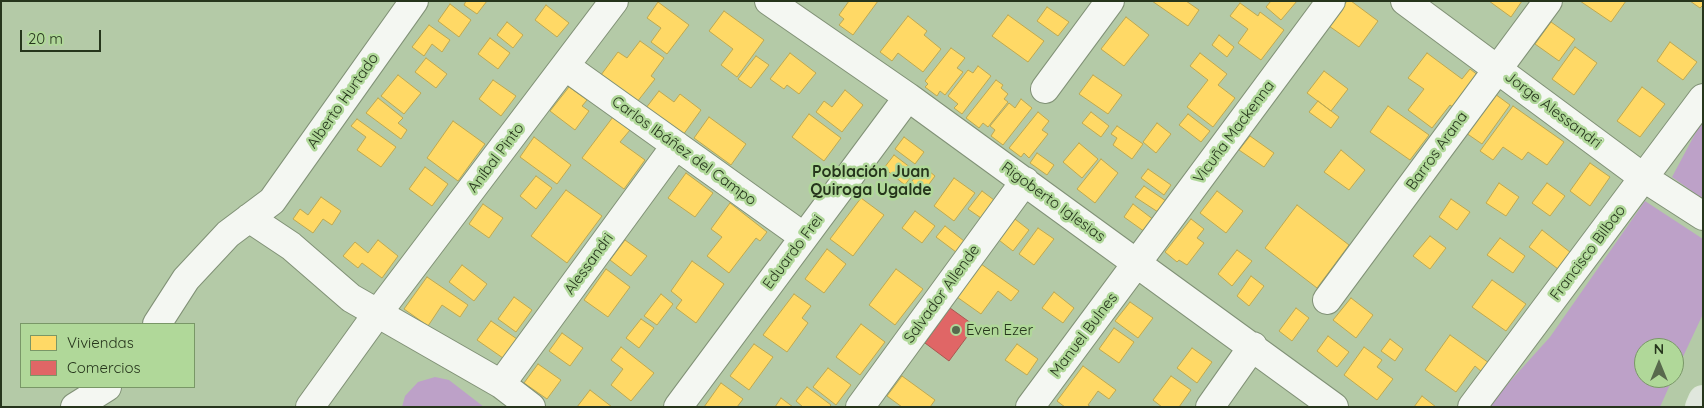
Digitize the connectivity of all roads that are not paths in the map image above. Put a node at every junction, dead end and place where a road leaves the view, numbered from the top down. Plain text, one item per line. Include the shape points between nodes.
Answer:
1 (414, 1) edge
2 (614, 1) edge
3 (769, 1) edge
4 (1110, 1) edge
5 (1331, 1) edge
6 (1405, 1) edge
7 (1548, 1) edge
8 (565, 66) junction
9 (1498, 69) junction
10 (1046, 89) dead end
11 (908, 96) junction
12 (1703, 98) edge
13 (676, 145) junction
14 (1644, 178) junction
15 (1025, 181) junction
16 (1703, 216) edge
17 (249, 218) junction
18 (804, 237) junction
19 (1137, 263) junction
20 (1327, 300) dead end
21 (377, 314) junction
22 (158, 323) edge
23 (1253, 346) junction
24 (501, 384) junction
25 (105, 388) edge
26 (1703, 400) edge
27 (75, 407) edge
28 (310, 407) edge
29 (531, 407) edge
30 (678, 407) edge
31 (860, 407) edge
32 (1030, 407) edge
33 (1210, 407) edge
34 (1334, 407) edge
35 (1472, 407) edge
36 (1700, 407) edge

1 - 17 street, Alberto Hurtado via 272,201
2 - 8 street, Aníbal Pinto
3 - 11 street, Rigoberto Iglesias
4 - 10 street
5 - 19 street, Vicuña Mackenna
6 - 9 street, Jorge Alessandri
7 - 9 street, Barros Arana
8 - 13 street, Carlos Ibáñez del Campo
8 - 21 street, Aníbal Pinto
9 - 14 street, Jorge Alessandri
9 - 20 street, Barros Arana
11 - 15 street, Rigoberto Iglesias
11 - 18 street, Eduardo Frei
12 - 14 street, Francisco Bilbao
13 - 18 street, Carlos Ibáñez del Campo
13 - 24 street, Alessandri
14 - 16 street, Jorge Alessandri
14 - 35 street, Francisco Bilbao
15 - 19 street, Rigoberto Iglesias
15 - 31 street, Salvador Allende
17 - 21 street via 291,246 351,298
17 - 22 street, Alberto Hurtado via 228,234 186,279
18 - 30 street, Eduardo Frei
19 - 23 street, Rigoberto Iglesias
19 - 32 street, Manuel Bulnes
21 - 24 street
21 - 28 street, Aníbal Pinto
23 - 33 street
23 - 34 street, Rigoberto Iglesias
24 - 29 street
25 - 27 street
26 - 36 main road

